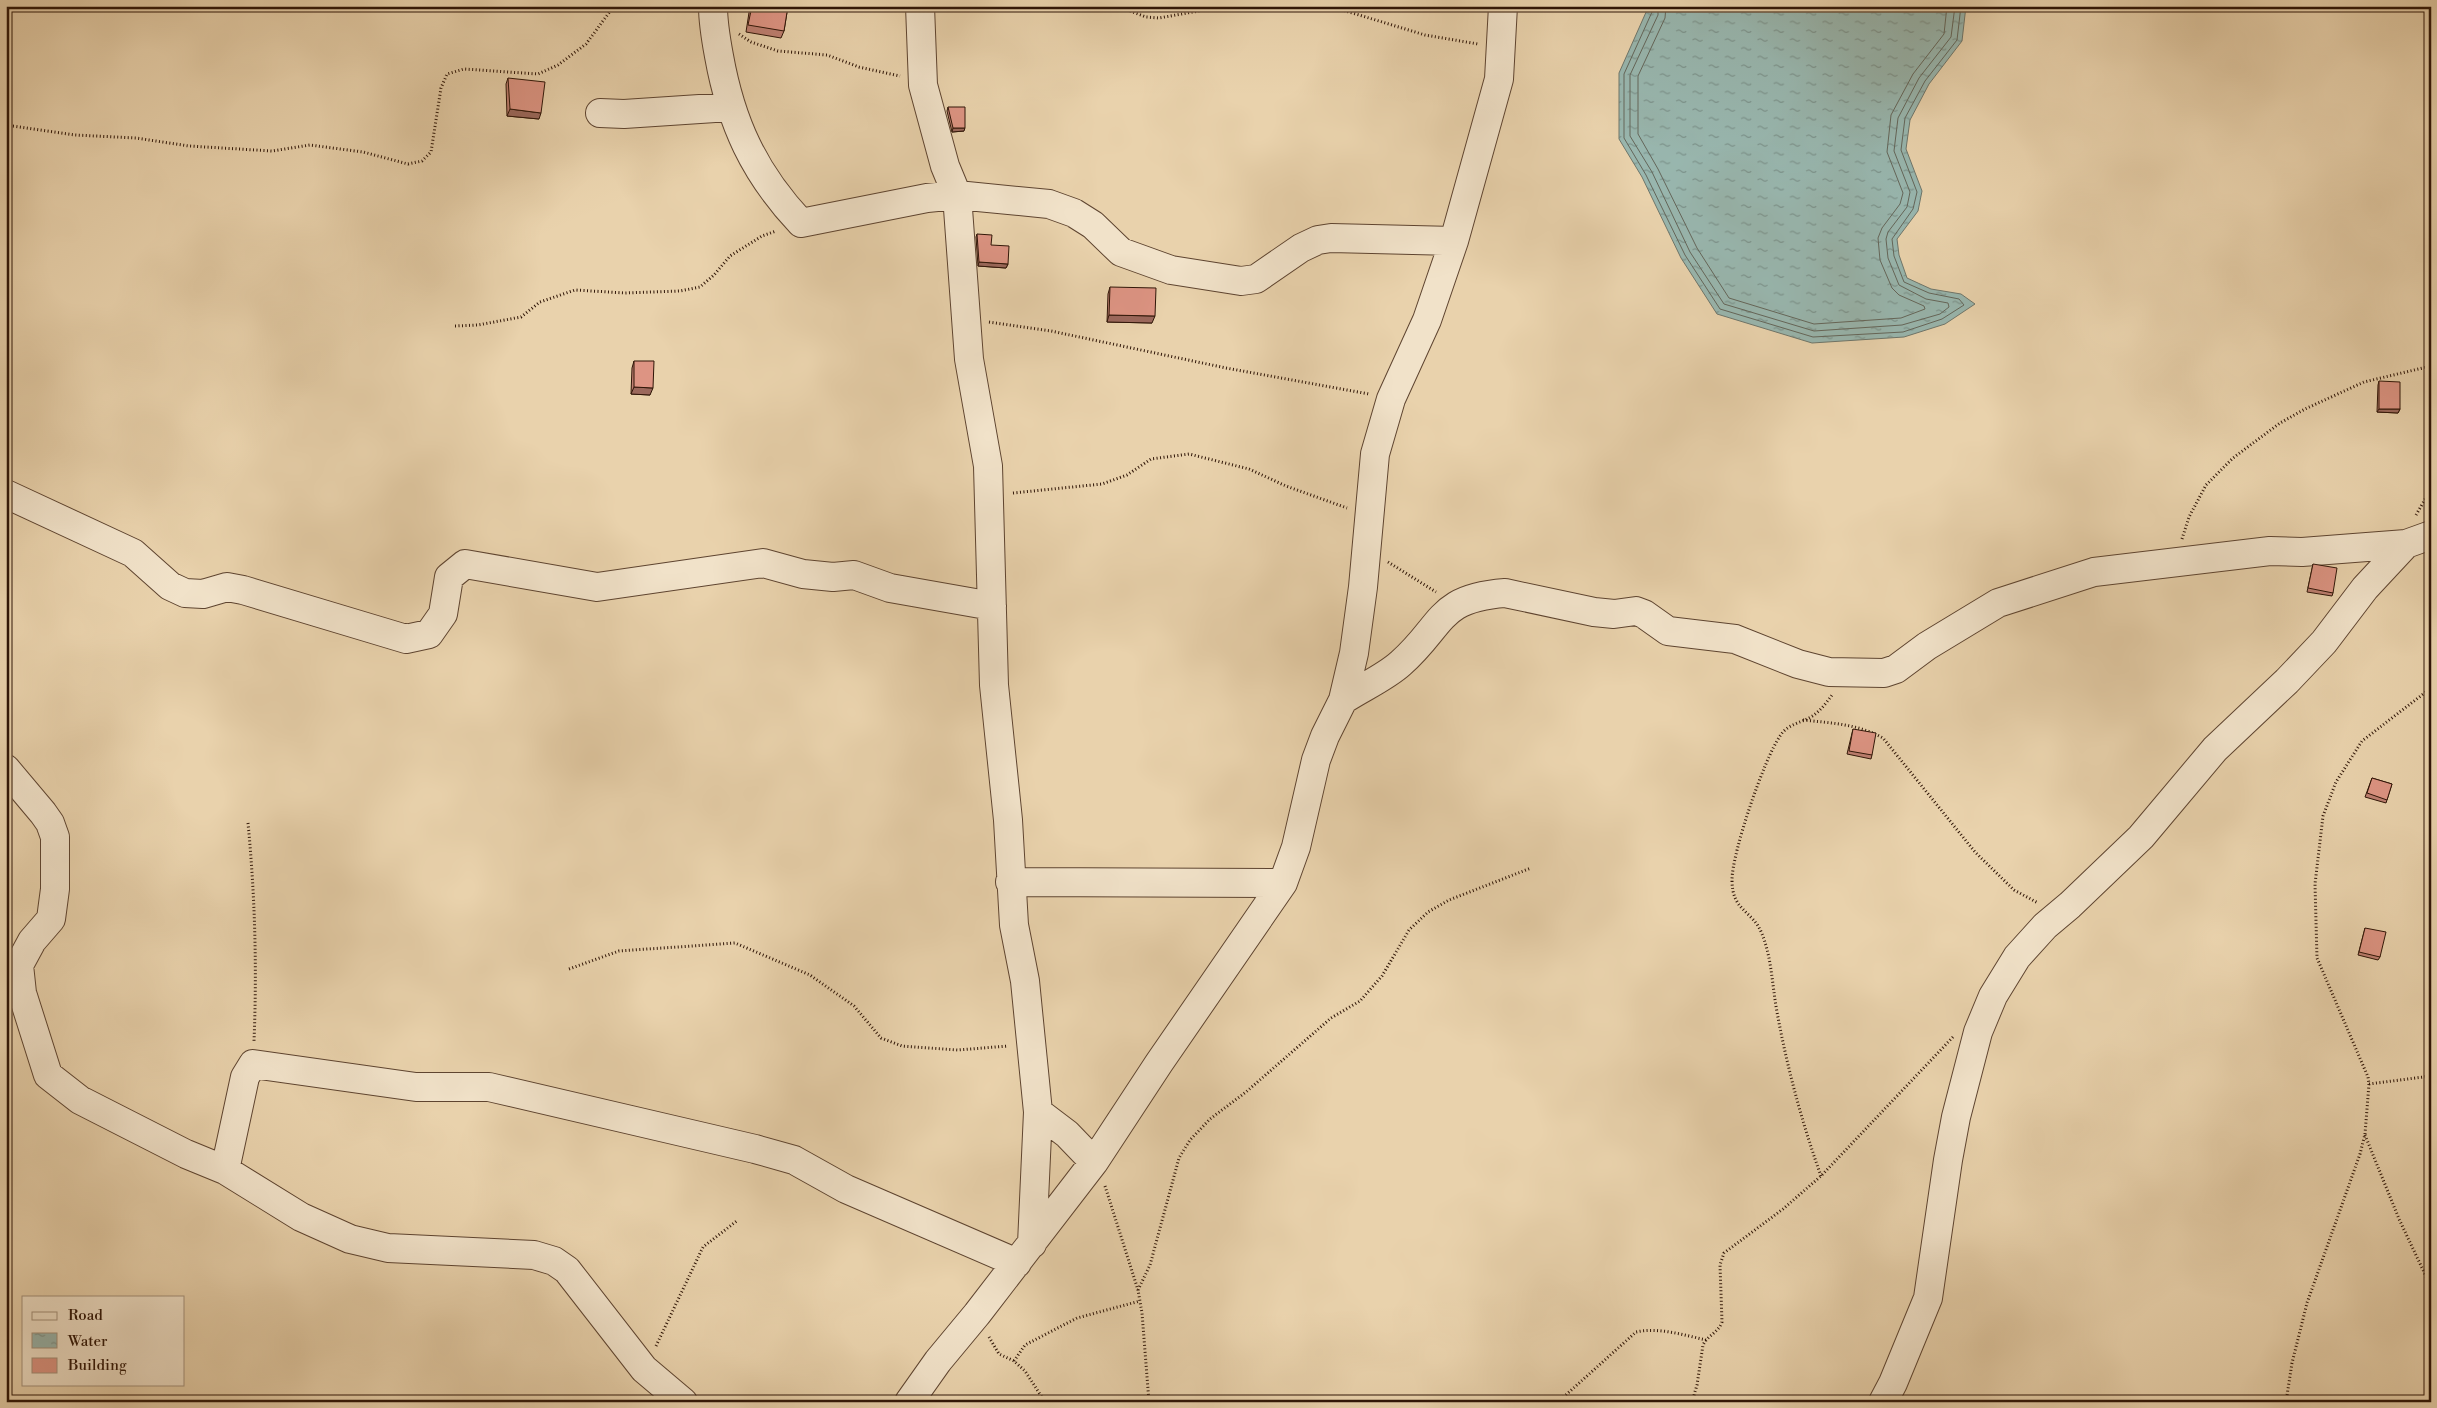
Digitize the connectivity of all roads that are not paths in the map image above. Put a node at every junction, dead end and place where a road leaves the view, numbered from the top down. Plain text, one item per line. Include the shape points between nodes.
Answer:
1 (920, 6) edge
2 (1503, 6) edge
3 (713, 10) edge
4 (730, 107) junction
5 (600, 113) dead end
6 (957, 195) junction
7 (1454, 241) junction
8 (6, 494) edge
9 (2431, 535) edge
10 (2406, 544) junction
11 (992, 606) junction
12 (1343, 700) junction
13 (6, 769) edge
14 (1010, 882) junction
15 (1283, 883) junction
16 (1038, 1112) junction
17 (1094, 1162) junction
18 (225, 1170) junction
19 (1025, 1254) junction
20 (683, 1402) edge
21 (910, 1402) edge
22 (1883, 1402) edge

1 - 6 street via 922,85 942,158
2 - 7 street via 1499,79
3 - 4 street
4 - 5 street
4 - 6 street via 740,134 760,170 783,204 801,223
6 - 7 street via 1049,204 1092,225 1121,252 1171,270 1227,280 1256,279 1318,240
6 - 11 street via 970,367 984,434 990,493
7 - 12 street via 1427,320 1391,399 1375,454 1359,622
8 - 11 street via 133,553 170,586 185,593 203,594 227,587 243,590 406,639 429,634 444,614 449,577 465,564 597,587 763,563 803,574 833,577 854,574 890,588
9 - 10 street
10 - 12 street via 2270,551 2094,572 1998,602 1926,646 1896,669 1884,673 1829,672 1735,640 1668,631 1636,612 1594,612 1505,593 1480,596 1460,602 1441,617 1401,663
10 - 22 street via 2324,642 2215,749 2141,837 2045,926 2017,957 1993,996 1982,1022 1954,1126 1928,1298
11 - 14 street via 994,685 1008,820
12 - 15 street via 1316,760 1296,847
13 - 18 street via 43,813 55,838 56,888 51,919 32,941 19,965 22,993 48,1075 80,1100 186,1154
14 - 15 street
14 - 16 street via 1025,981
15 - 17 street
16 - 17 street via 1067,1134
16 - 19 street
17 - 19 street
18 - 19 street via 245,1077 254,1064 416,1087 489,1088 755,1148 794,1160 846,1189
18 - 20 street via 301,1217 350,1239 388,1248 511,1252 554,1261 567,1270 644,1369
19 - 21 street via 938,1361

